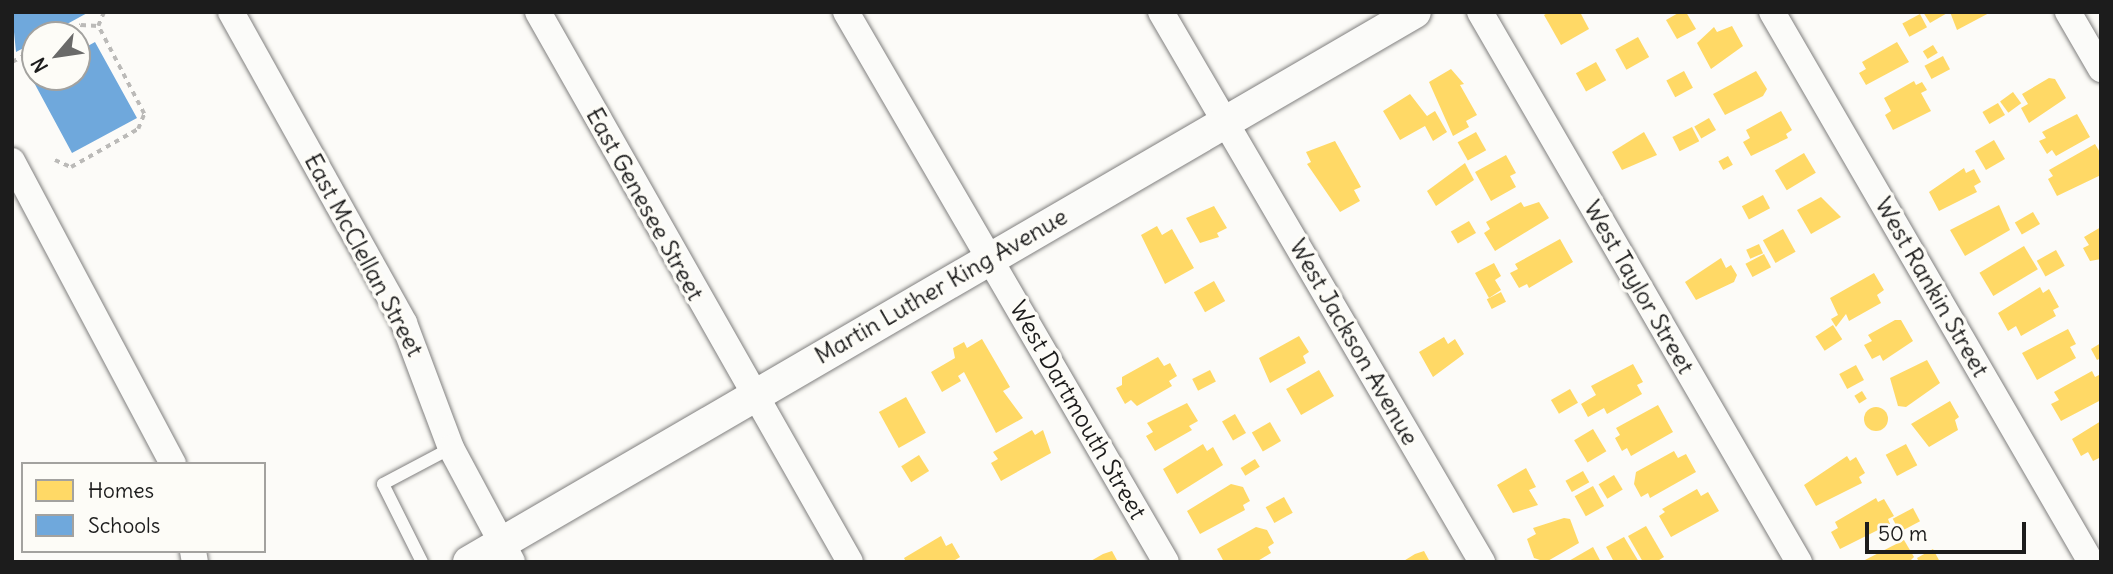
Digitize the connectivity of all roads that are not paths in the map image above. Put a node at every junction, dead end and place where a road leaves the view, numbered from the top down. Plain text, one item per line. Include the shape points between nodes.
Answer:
1 (231, 12) edge
2 (538, 12) edge
3 (846, 12) edge
4 (1161, 12) edge
5 (1415, 12) edge
6 (1480, 12) edge
7 (1772, 12) edge
8 (2068, 12) edge
9 (2101, 69) edge
10 (1227, 121) junction
11 (12, 161) edge
12 (990, 258) junction
13 (753, 394) junction
14 (451, 448) junction
15 (172, 462) edge
16 (507, 552) edge
17 (422, 562) edge
18 (469, 562) edge
19 (850, 562) edge
20 (1166, 562) edge
21 (1482, 562) edge
22 (1799, 562) edge
23 (2091, 562) edge

1 - 14 street, East McClellan Street via 404,323
2 - 13 street, East Genesee Street
3 - 12 street, West Dartmouth Street
4 - 10 street, West Jackson Avenue
5 - 10 street, Martin Luther King Avenue
6 - 22 street, West Taylor Street
7 - 23 street, West Rankin Street
8 - 9 street
10 - 12 street, Martin Luther King Avenue
10 - 21 street, West Jackson Avenue
11 - 15 street
12 - 13 street, Martin Luther King Avenue
12 - 20 street, West Dartmouth Street
13 - 16 street, Martin Luther King Avenue
13 - 19 street, East Genesee Street
14 - 16 street, East McClellan Street
14 - 17 lane via 383,484
16 - 18 street, Martin Luther King Avenue

